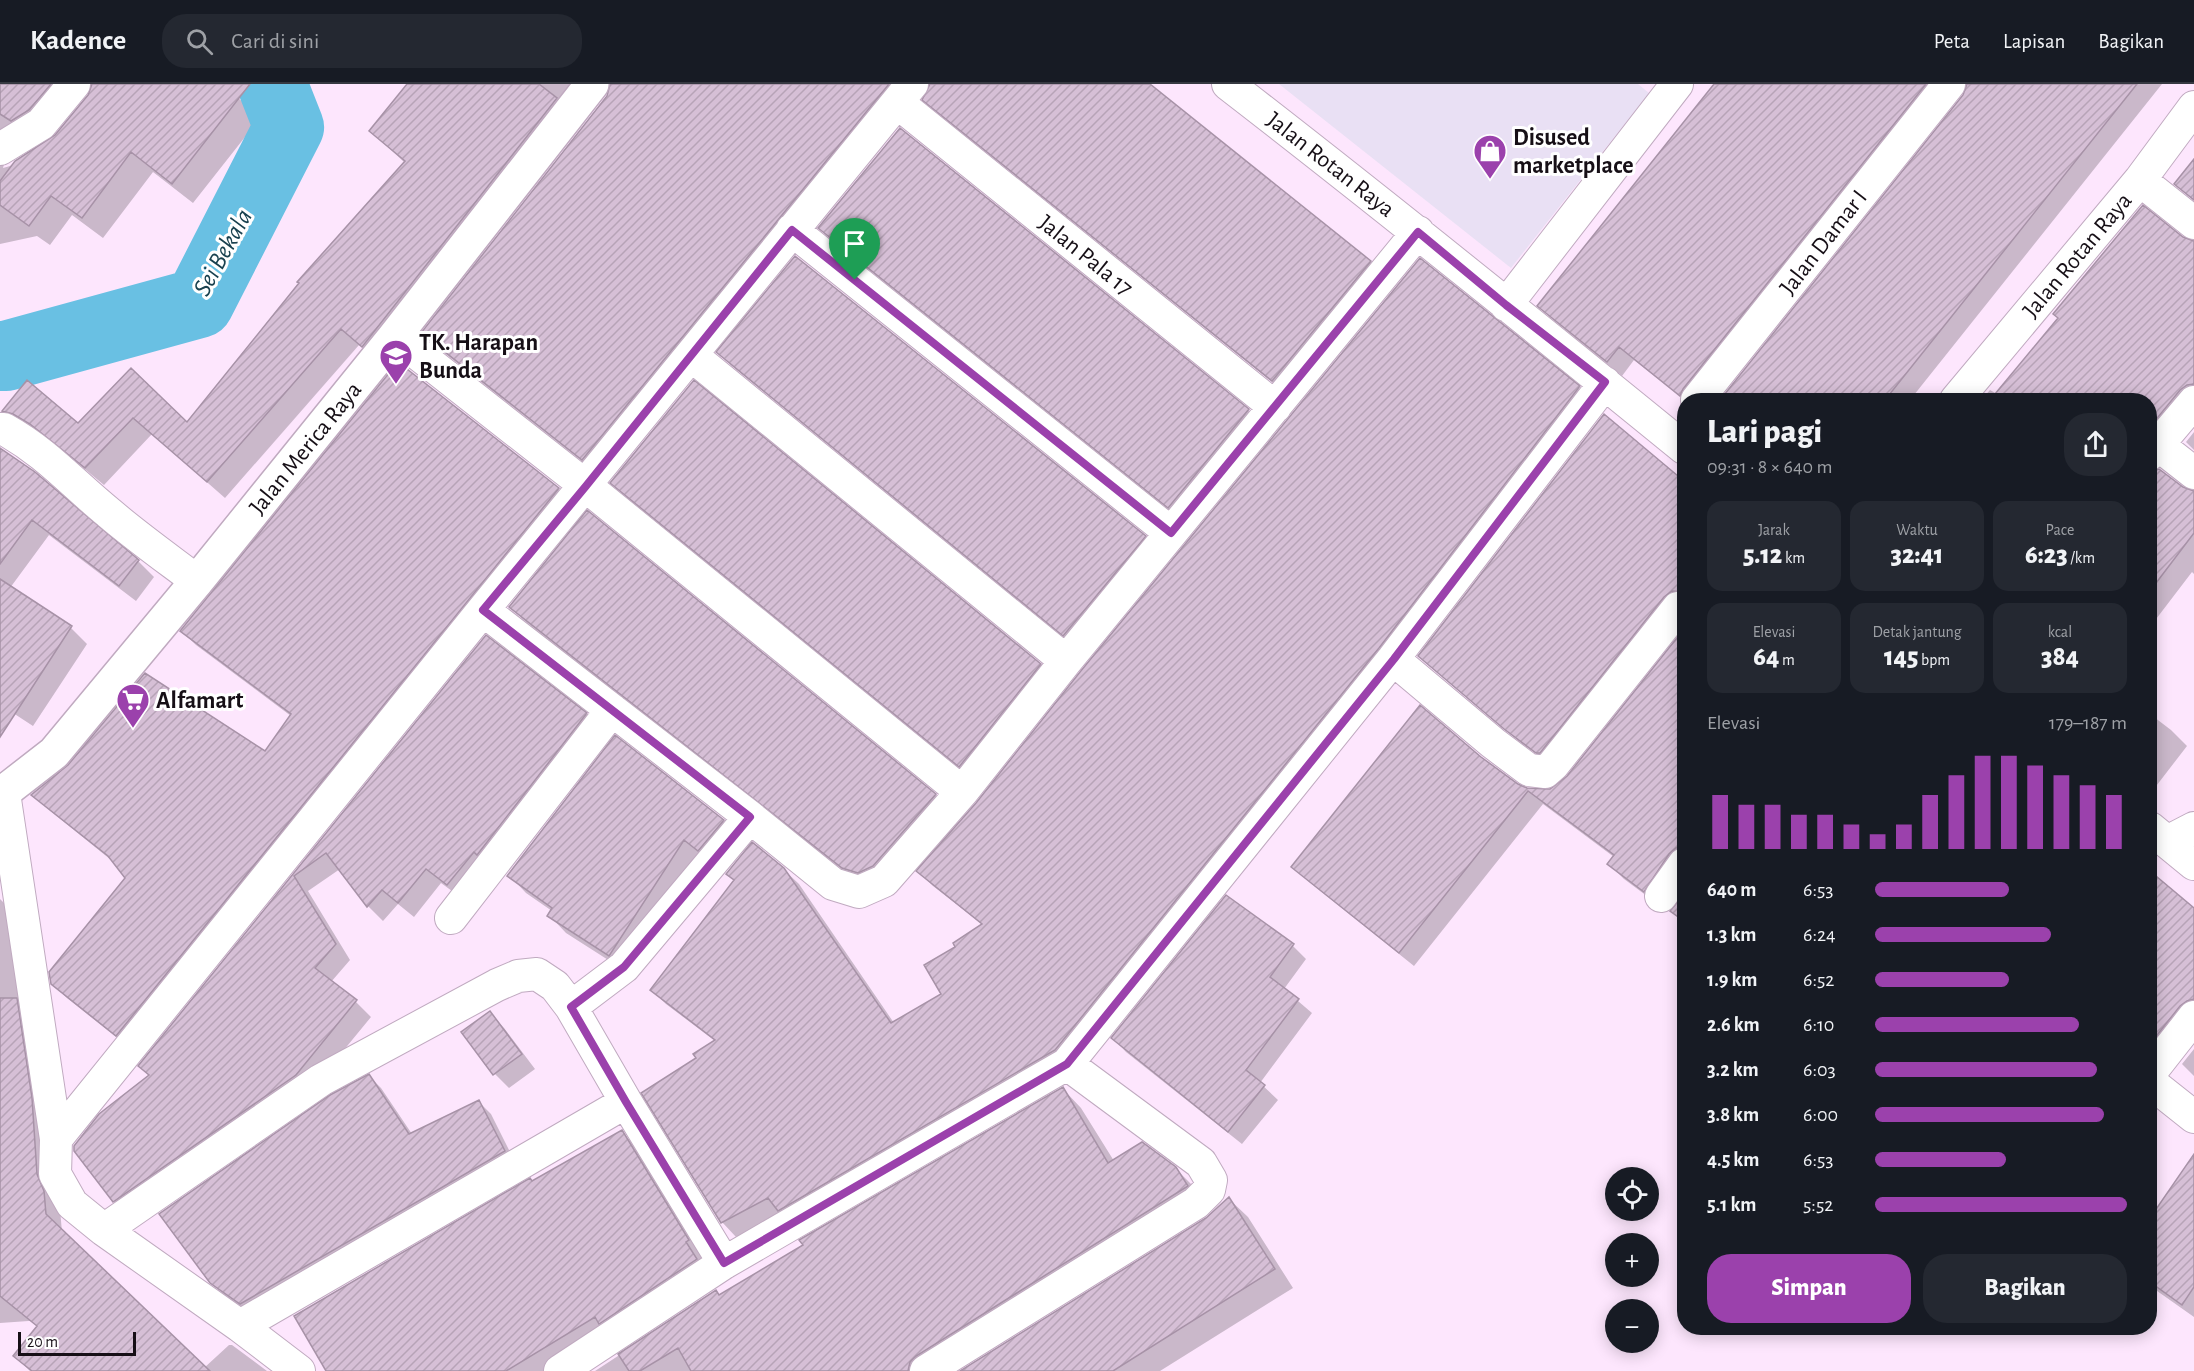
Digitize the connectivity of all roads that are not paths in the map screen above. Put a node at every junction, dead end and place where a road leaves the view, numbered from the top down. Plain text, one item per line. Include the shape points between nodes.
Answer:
1 (74, 84) edge
2 (592, 84) edge
3 (1228, 84) edge
4 (1677, 84) edge
5 (1949, 84) edge
6 (905, 93) edge
7 (2194, 107) edge
8 (0, 149) edge
9 (2140, 180) junction
10 (2194, 223) edge
11 (792, 230) junction
12 (1418, 232) junction
13 (1506, 305) junction
14 (395, 336) junction
15 (691, 356) junction
16 (1605, 382) junction
17 (1703, 393) edge
18 (1962, 393) edge
19 (2194, 402) edge
20 (1275, 407) junction
21 (0, 429) edge
22 (1677, 432) edge
23 (2157, 444) edge
24 (2157, 451) edge
25 (2194, 473) edge
26 (586, 486) junction
27 (1171, 533) junction
28 (197, 581) junction
29 (1677, 609) edge
30 (483, 610) junction
31 (1394, 659) junction
32 (1066, 661) junction
33 (612, 710) junction
34 (962, 792) junction
35 (2, 794) edge
36 (750, 817) junction
37 (2170, 833) edge
38 (2194, 864) edge
39 (1677, 874) edge
40 (1661, 896) dead end
41 (451, 918) dead end
42 (571, 1007) junction
43 (2194, 1017) edge
44 (1067, 1064) junction
45 (2157, 1064) edge
46 (2157, 1088) edge
47 (626, 1102) junction
48 (2194, 1117) edge
49 (56, 1139) junction
50 (104, 1230) junction
51 (724, 1263) junction
52 (240, 1326) junction
53 (299, 1371) edge
54 (560, 1371) edge
55 (926, 1371) edge

1 - 8 street via 41,124
2 - 14 street, Jalan Merica Raya
3 - 12 street, Jalan Rotan Raya
4 - 13 street
5 - 17 street, Jalan Damar I
6 - 11 street
6 - 20 street, Jalan Pala 17
7 - 9 street, Jalan Rotan Raya
9 - 10 street
9 - 18 street, Jalan Rotan Raya
11 - 15 street
11 - 27 street
12 - 13 street, Jalan Rotan Raya
12 - 20 street
13 - 16 street, Jalan Rotan Raya
14 - 26 street
14 - 28 street, Jalan Merica Raya
15 - 26 street
15 - 32 street
16 - 22 street, Jalan Rotan Raya
16 - 31 street
19 - 23 street
20 - 27 street
21 - 28 street via 30,443 108,513
24 - 25 street
26 - 30 street
26 - 34 street
27 - 32 street
28 - 35 street, Jalan Merica Raya via 54,753
29 - 31 street via 1545,772 1529,770
30 - 33 street
30 - 49 street
31 - 44 street
32 - 34 street
33 - 36 street
33 - 41 street
34 - 36 street via 884,880 859,892 833,884
35 - 49 street
36 - 42 street via 624,967
37 - 38 street
39 - 40 street
42 - 47 street
42 - 50 street via 555,986 537,974 518,976 497,985 321,1080
43 - 45 street
44 - 51 street
44 - 55 street via 1201,1163 1211,1180 1209,1190 1196,1203
46 - 48 street
47 - 51 street
47 - 52 street
49 - 50 street via 55,1174 72,1204
50 - 52 street
51 - 54 street
52 - 53 street

